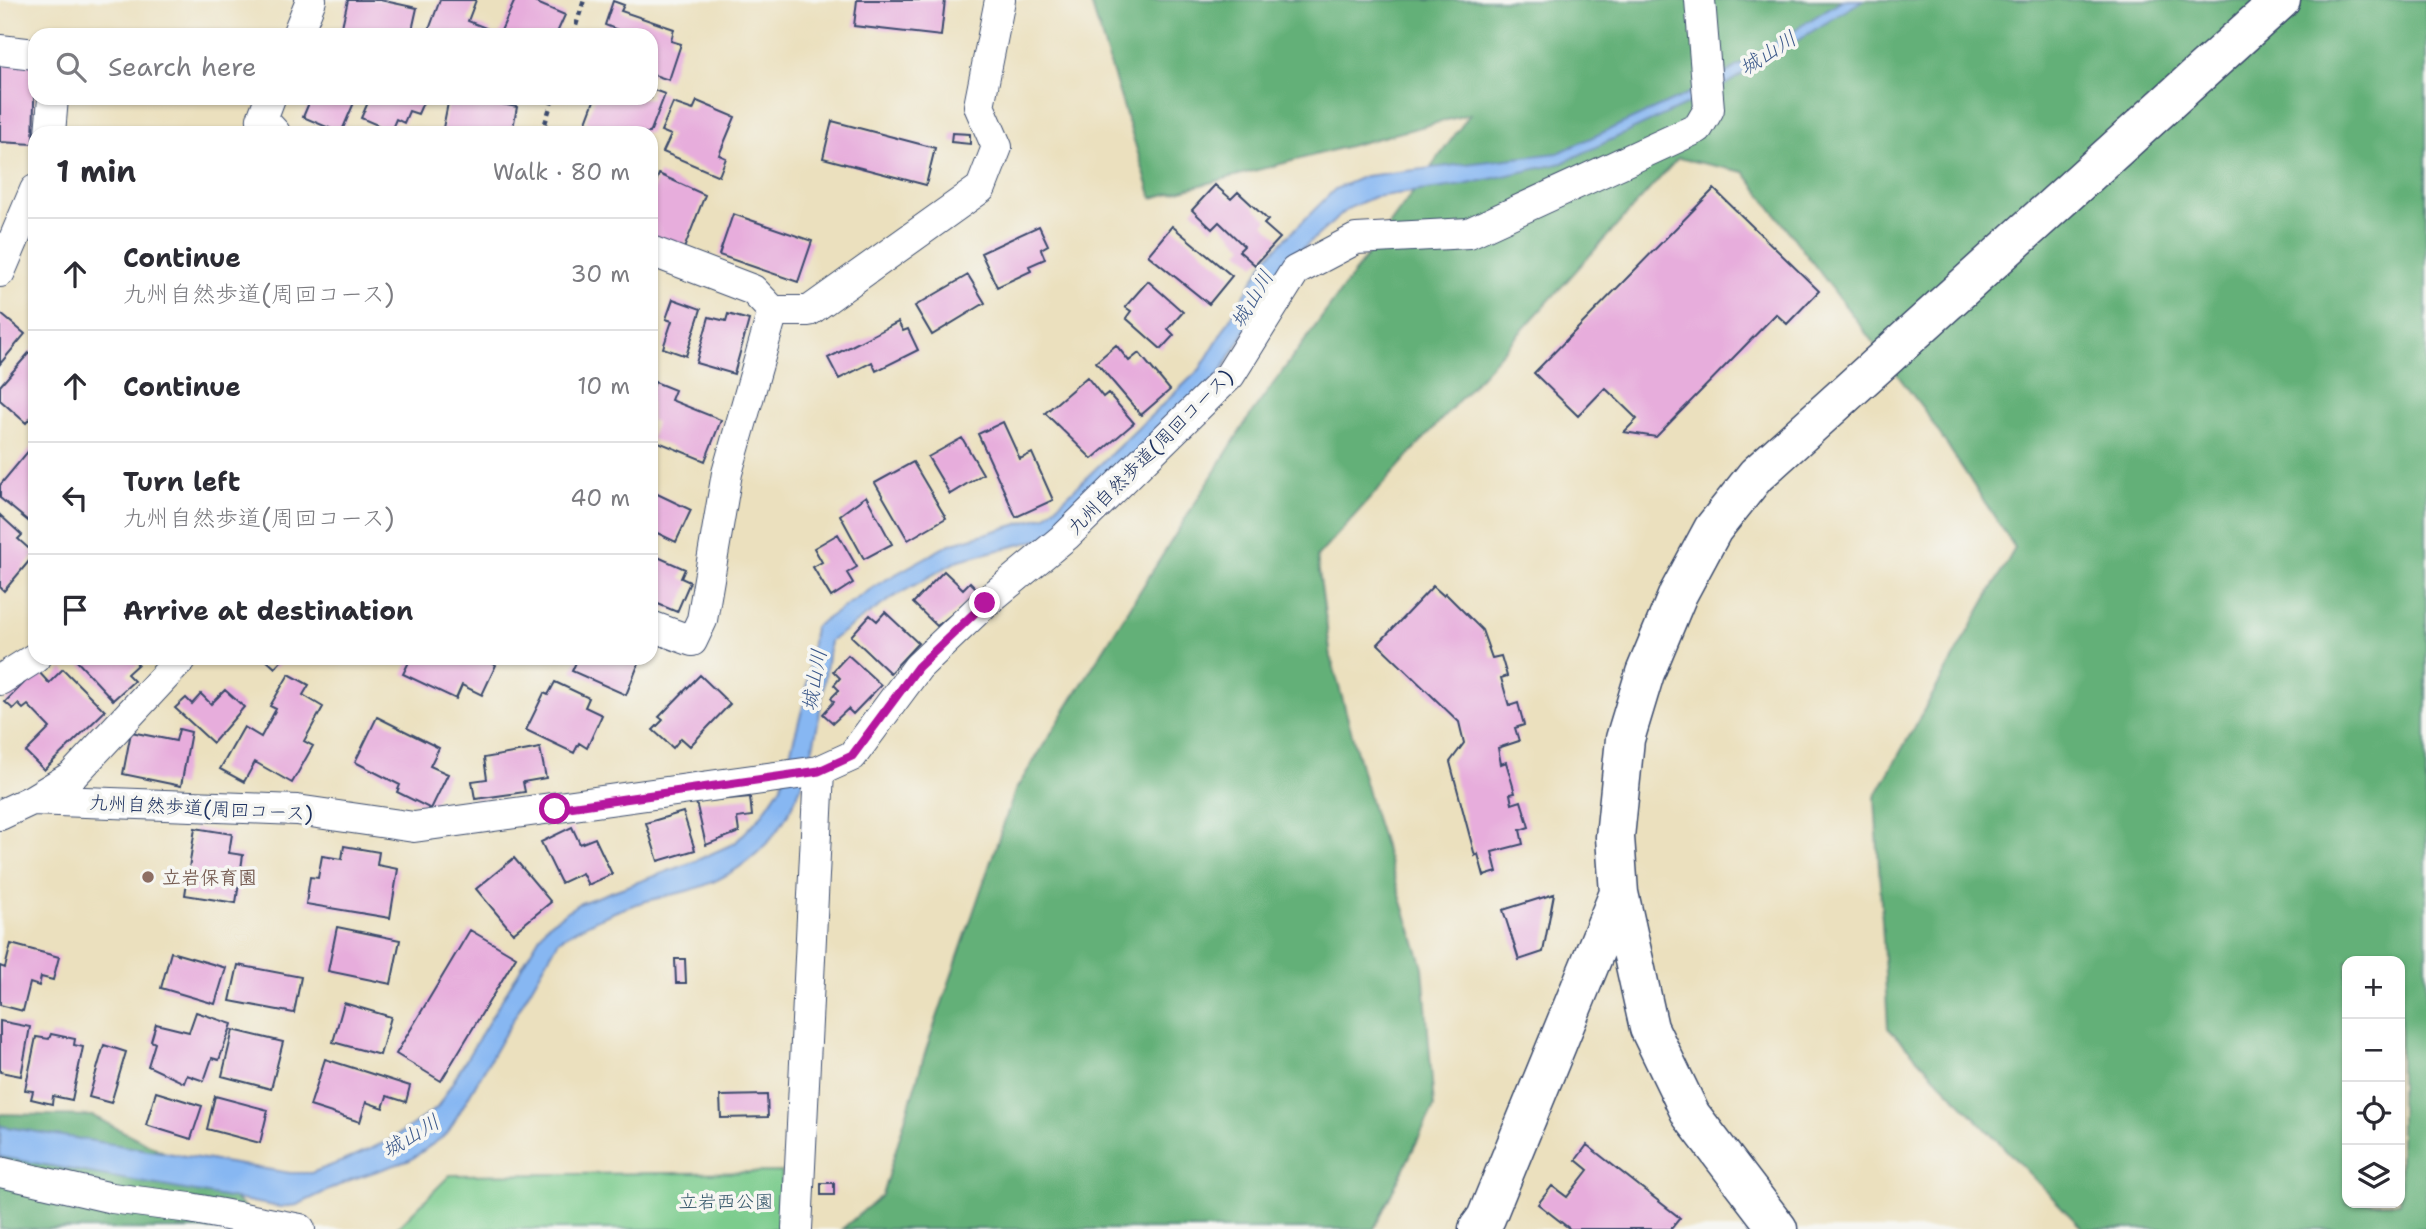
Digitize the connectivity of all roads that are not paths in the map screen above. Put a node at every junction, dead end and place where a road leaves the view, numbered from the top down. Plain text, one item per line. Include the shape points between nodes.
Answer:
1 (311, 0) edge
2 (1000, 0) edge
3 (1700, 0) edge
4 (2281, 0) edge
5 (300, 28) edge
6 (0, 50) edge
7 (28, 53) edge
8 (53, 105) edge
9 (267, 105) edge
10 (51, 126) edge
11 (268, 126) edge
12 (28, 206) edge
13 (658, 254) edge
14 (0, 272) edge
15 (773, 311) junction
16 (658, 629) edge
17 (28, 662) edge
18 (175, 665) edge
19 (0, 680) edge
20 (818, 771) junction
21 (32, 800) junction
22 (0, 815) edge
23 (1619, 893) junction
24 (0, 1172) edge
25 (300, 1229) edge
26 (797, 1229) edge
27 (1478, 1229) edge
28 (1778, 1229) edge

1 - 5 street
2 - 15 street via 979,106 997,147 981,188 809,311
3 - 20 street, 九州自然歩道(周回コース) via 1709,109 1698,128 1469,233 1356,239 1295,271 1230,375 1066,536 985,603 918,667 852,756
4 - 23 street via 1844,393 1756,475 1713,529 1673,606 1625,738 1615,836
6 - 7 street
8 - 10 street
9 - 11 street via 262,119
12 - 14 street
13 - 15 street via 753,290
15 - 16 street via 727,473 702,620 692,641
17 - 19 street
18 - 21 street via 72,776
20 - 21 street, 九州自然歩道(周回コース) via 414,827 297,810
20 - 26 street
21 - 22 street, 九州自然歩道(周回コース)
23 - 27 street
23 - 28 street via 1649,1028 1691,1115
24 - 25 street via 112,1198

